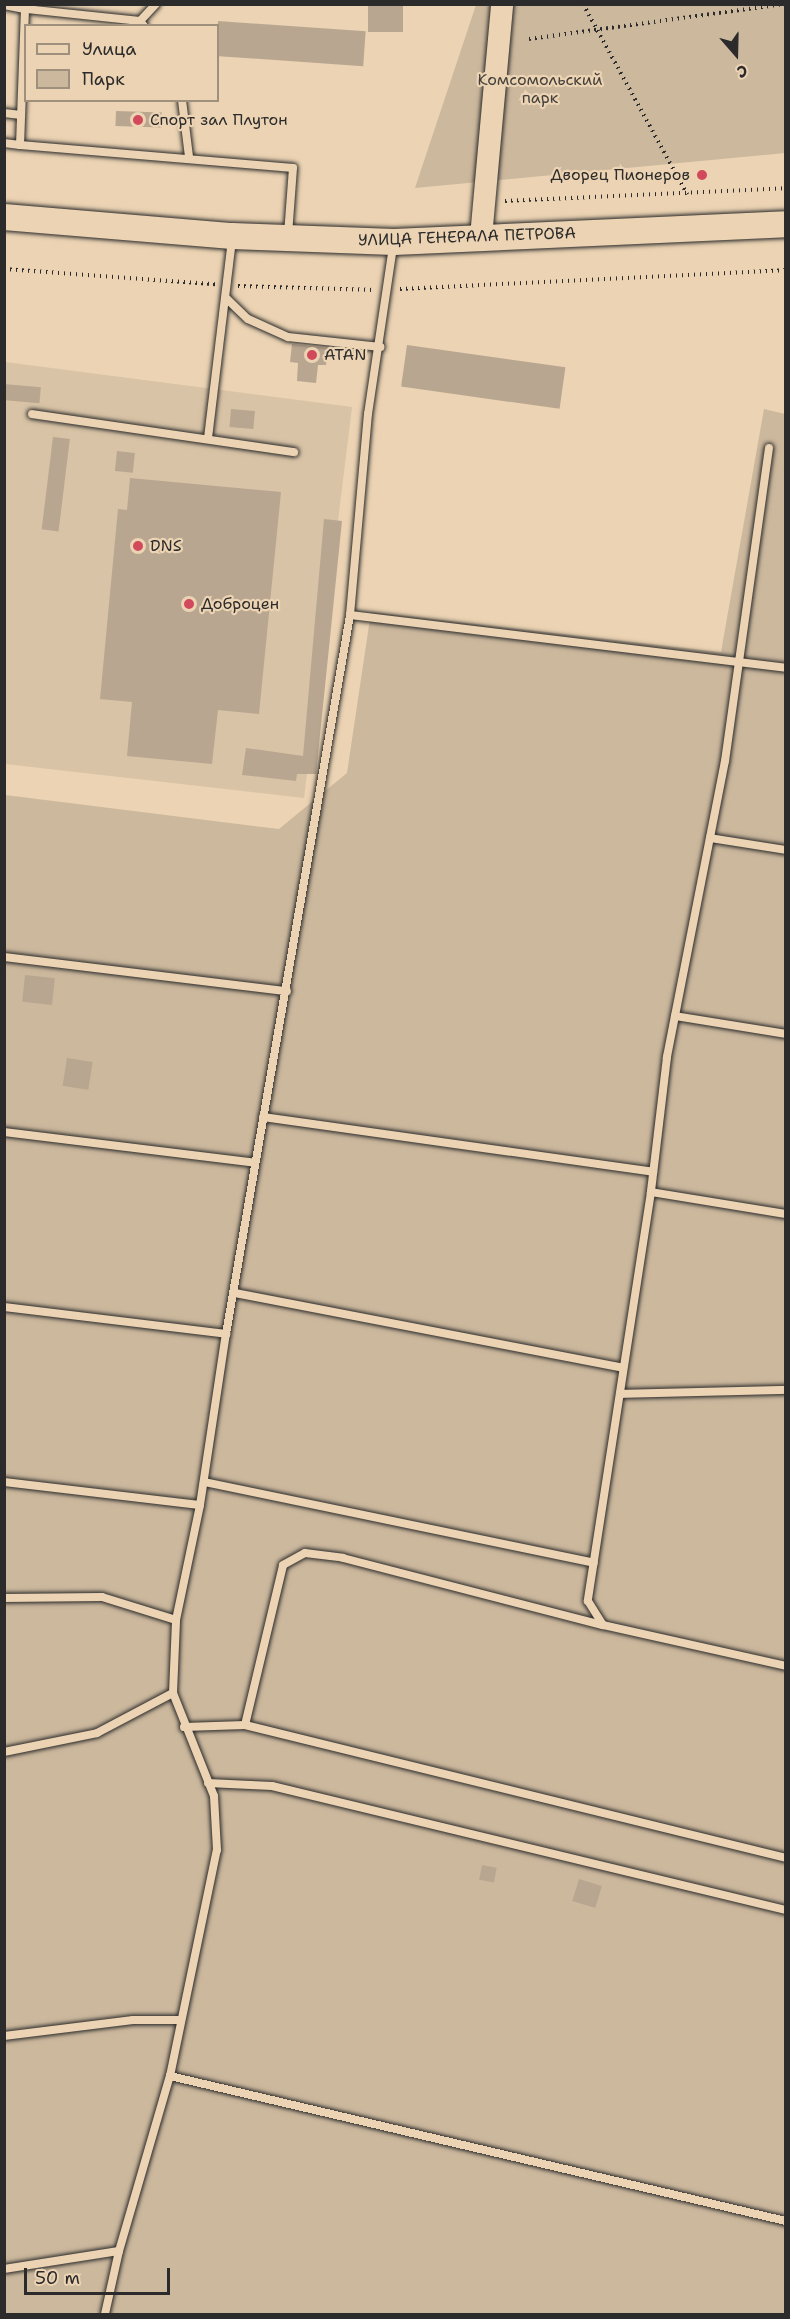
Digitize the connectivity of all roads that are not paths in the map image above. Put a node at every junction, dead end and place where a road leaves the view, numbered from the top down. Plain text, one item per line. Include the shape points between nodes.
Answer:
1 (156, 4) edge
2 (502, 4) edge
3 (4, 5) edge
4 (25, 9) junction
5 (142, 23) edge
6 (24, 24) edge
7 (24, 36) edge
8 (182, 102) edge
9 (4, 113) edge
10 (21, 115) junction
11 (4, 143) edge
12 (20, 145) junction
13 (189, 157) junction
14 (4, 217) edge
15 (786, 224) edge
16 (232, 236) junction
17 (481, 237) junction
18 (288, 239) junction
19 (394, 242) junction
20 (226, 298) junction
21 (380, 347) junction
22 (32, 414) dead end
23 (208, 438) junction
24 (769, 448) dead end
25 (294, 452) dead end
26 (350, 615) junction
27 (741, 666) junction
28 (786, 668) edge
29 (710, 838) junction
30 (786, 850) edge
31 (4, 957) edge
32 (287, 991) junction
33 (675, 1016) junction
34 (786, 1034) edge
35 (263, 1117) junction
36 (4, 1132) edge
37 (255, 1163) junction
38 (653, 1172) junction
39 (651, 1192) junction
40 (786, 1214) edge
41 (235, 1293) junction
42 (4, 1307) edge
43 (226, 1334) junction
44 (623, 1368) junction
45 (786, 1390) edge
46 (620, 1394) junction
47 (4, 1482) edge
48 (204, 1482) junction
49 (200, 1505) junction
50 (594, 1563) junction
51 (4, 1598) edge
52 (176, 1620) junction
53 (603, 1625) junction
54 (786, 1666) edge
55 (173, 1693) junction
56 (245, 1725) junction
57 (184, 1727) junction
58 (4, 1752) edge
59 (208, 1783) junction
60 (786, 1858) edge
61 (786, 1910) edge
62 (181, 2020) junction
63 (4, 2036) edge
64 (170, 2076) junction
65 (786, 2221) edge
66 (119, 2251) junction
67 (4, 2269) edge
68 (105, 2314) edge

1 - 5 lane
2 - 17 main road
3 - 4 lane
4 - 5 lane
4 - 6 lane
7 - 10 lane
8 - 13 lane
9 - 10 lane
10 - 12 lane
11 - 12 lane
12 - 13 lane
13 - 18 lane via 293,168
14 - 16 main road, УЛИЦА ГЕНЕРАЛА ПЕТРОВА
15 - 17 main road, УЛИЦА ГЕНЕРАЛА ПЕТРОВА
16 - 18 main road, УЛИЦА ГЕНЕРАЛА ПЕТРОВА
16 - 20 lane
17 - 19 main road, УЛИЦА ГЕНЕРАЛА ПЕТРОВА
18 - 19 main road, УЛИЦА ГЕНЕРАЛА ПЕТРОВА
19 - 21 lane
20 - 21 lane via 248,319 288,337
20 - 23 lane
21 - 26 lane via 368,414
22 - 23 lane
23 - 25 lane
24 - 27 lane
26 - 27 lane
26 - 32 lane
27 - 28 lane
27 - 29 lane
29 - 30 lane
29 - 33 lane
31 - 32 lane
32 - 35 lane
33 - 34 lane
33 - 38 lane
35 - 37 lane
35 - 38 lane
36 - 37 lane
37 - 41 lane
38 - 39 lane
39 - 40 lane
39 - 44 lane
41 - 43 lane
41 - 44 lane
42 - 43 lane
43 - 48 lane
44 - 46 lane
45 - 46 lane
46 - 50 lane
47 - 49 lane
48 - 49 lane
48 - 50 lane
49 - 52 lane
50 - 53 lane via 588,1601
51 - 52 lane via 102,1597
52 - 55 lane
53 - 54 lane
53 - 56 lane via 343,1558 305,1553 283,1565
55 - 57 lane
55 - 58 lane via 97,1733
56 - 57 lane
56 - 60 lane
57 - 59 lane
59 - 61 lane via 272,1785
59 - 62 lane via 214,1796 217,1850
62 - 63 lane via 133,2020
62 - 64 lane
64 - 65 lane
64 - 66 lane
66 - 67 lane
66 - 68 lane

